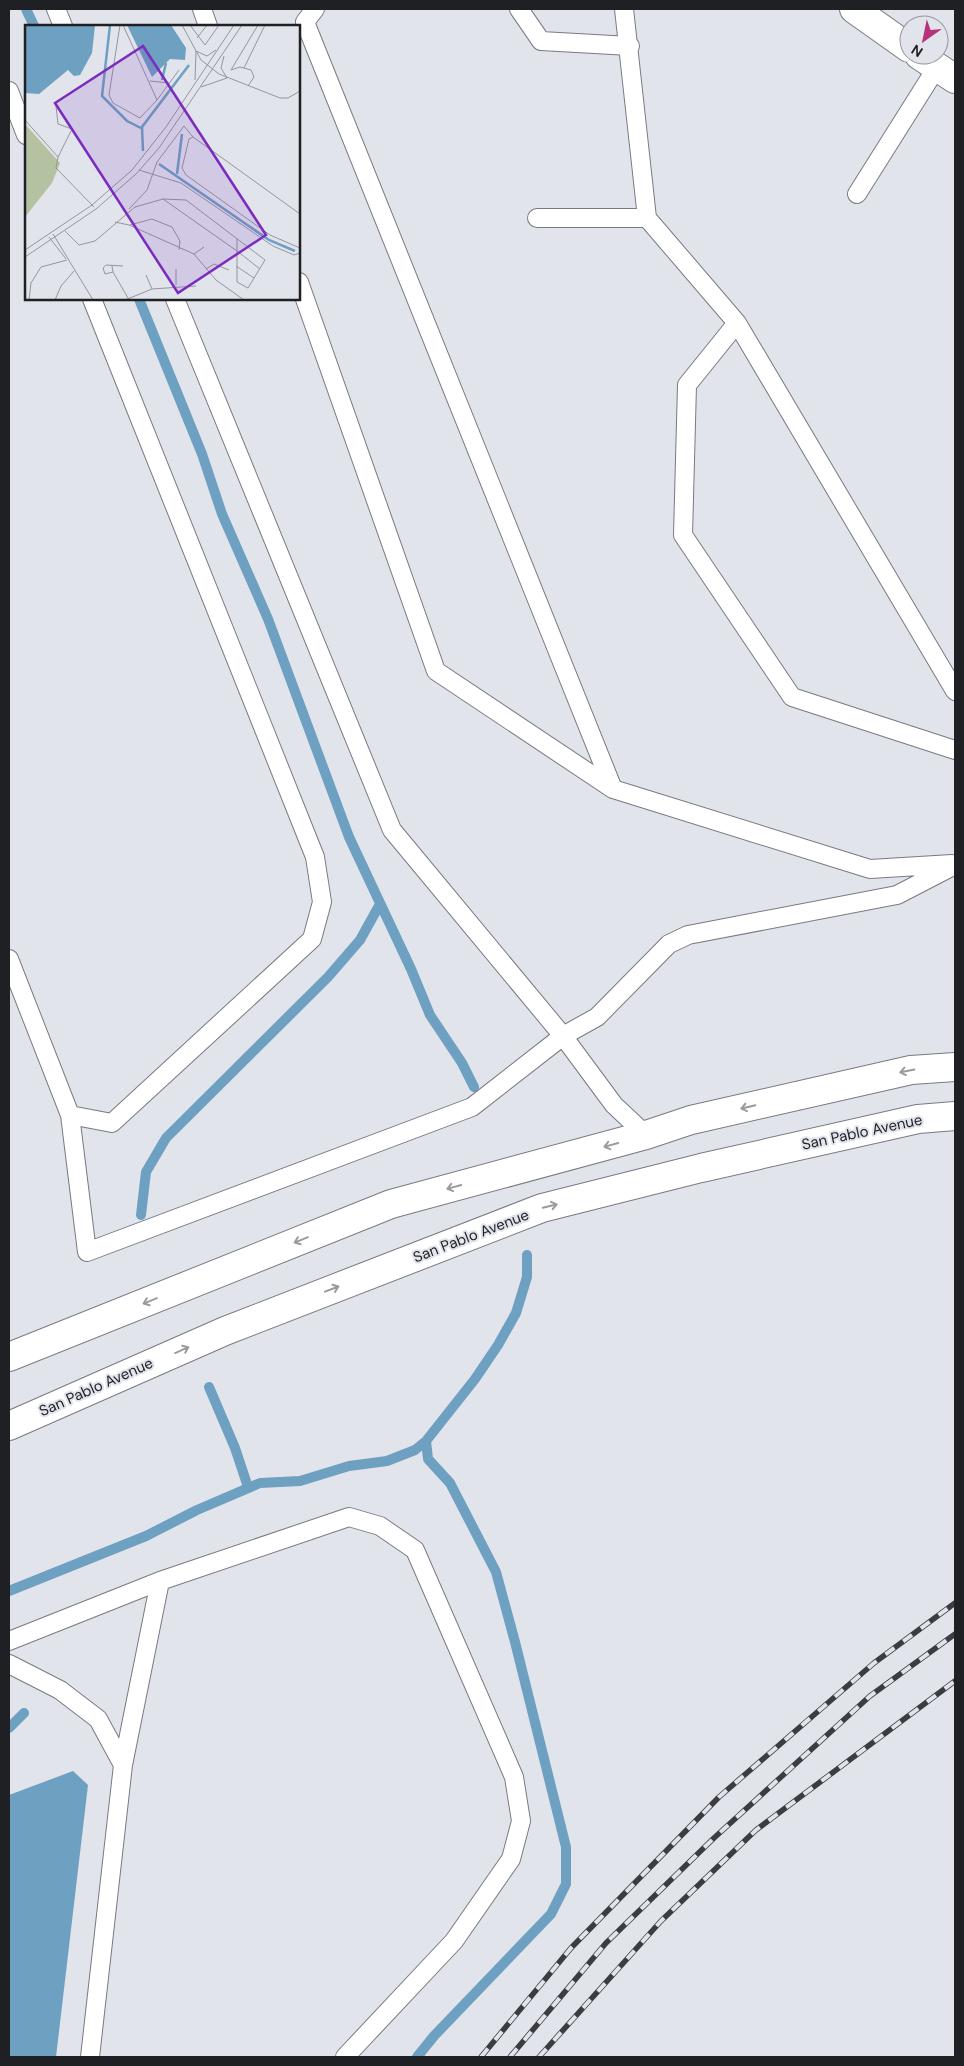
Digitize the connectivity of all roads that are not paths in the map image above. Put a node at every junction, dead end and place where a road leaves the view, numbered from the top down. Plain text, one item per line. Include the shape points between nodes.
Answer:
1 (56, 9) edge
2 (202, 9) edge
3 (518, 9) edge
4 (624, 9) edge
5 (854, 9) edge
6 (305, 18) edge
7 (63, 25) edge
8 (208, 25) edge
9 (899, 41) edge
10 (630, 46) junction
11 (943, 69) edge
12 (9, 91) edge
13 (25, 132) edge
14 (857, 194) dead end
15 (537, 218) dead end
16 (647, 218) junction
17 (300, 285) edge
18 (92, 300) edge
19 (175, 300) edge
20 (737, 323) junction
21 (955, 691) edge
22 (955, 750) edge
23 (613, 789) junction
24 (955, 865) edge
25 (9, 959) edge
26 (563, 1036) junction
27 (955, 1067) edge
28 (70, 1115) junction
29 (955, 1116) edge
30 (646, 1135) junction
31 (9, 1357) edge
32 (9, 1426) edge
33 (160, 1581) junction
34 (9, 1641) edge
35 (9, 1664) edge
36 (123, 1765) junction
37 (90, 2057) edge
38 (345, 2057) edge

1 - 7 lane
2 - 8 lane
3 - 10 lane via 541,41
4 - 10 lane
5 - 9 main road
6 - 23 lane
10 - 16 lane
11 - 14 lane
12 - 13 lane
15 - 16 lane
16 - 20 lane
17 - 23 lane via 436,671
18 - 28 lane via 315,857 322,902 312,939 112,1123
19 - 26 lane via 392,830
20 - 21 lane
20 - 22 lane via 687,385 683,535 792,697
23 - 24 lane via 870,869
24 - 26 lane via 897,895 688,935 669,944 596,1017
25 - 28 lane
26 - 28 lane via 472,1106 88,1252
26 - 30 lane via 614,1105
27 -> 30 main road via 911,1070 691,1120
32 -> 29 main road, San Pablo Avenue via 225,1331 542,1208 918,1119
30 -> 31 main road via 391,1204
33 - 34 lane
33 - 36 lane
33 - 38 lane via 349,1517 380,1526 415,1550 514,1778 521,1821 511,1859 454,1941
35 - 36 lane via 60,1690 98,1719
36 - 37 lane

